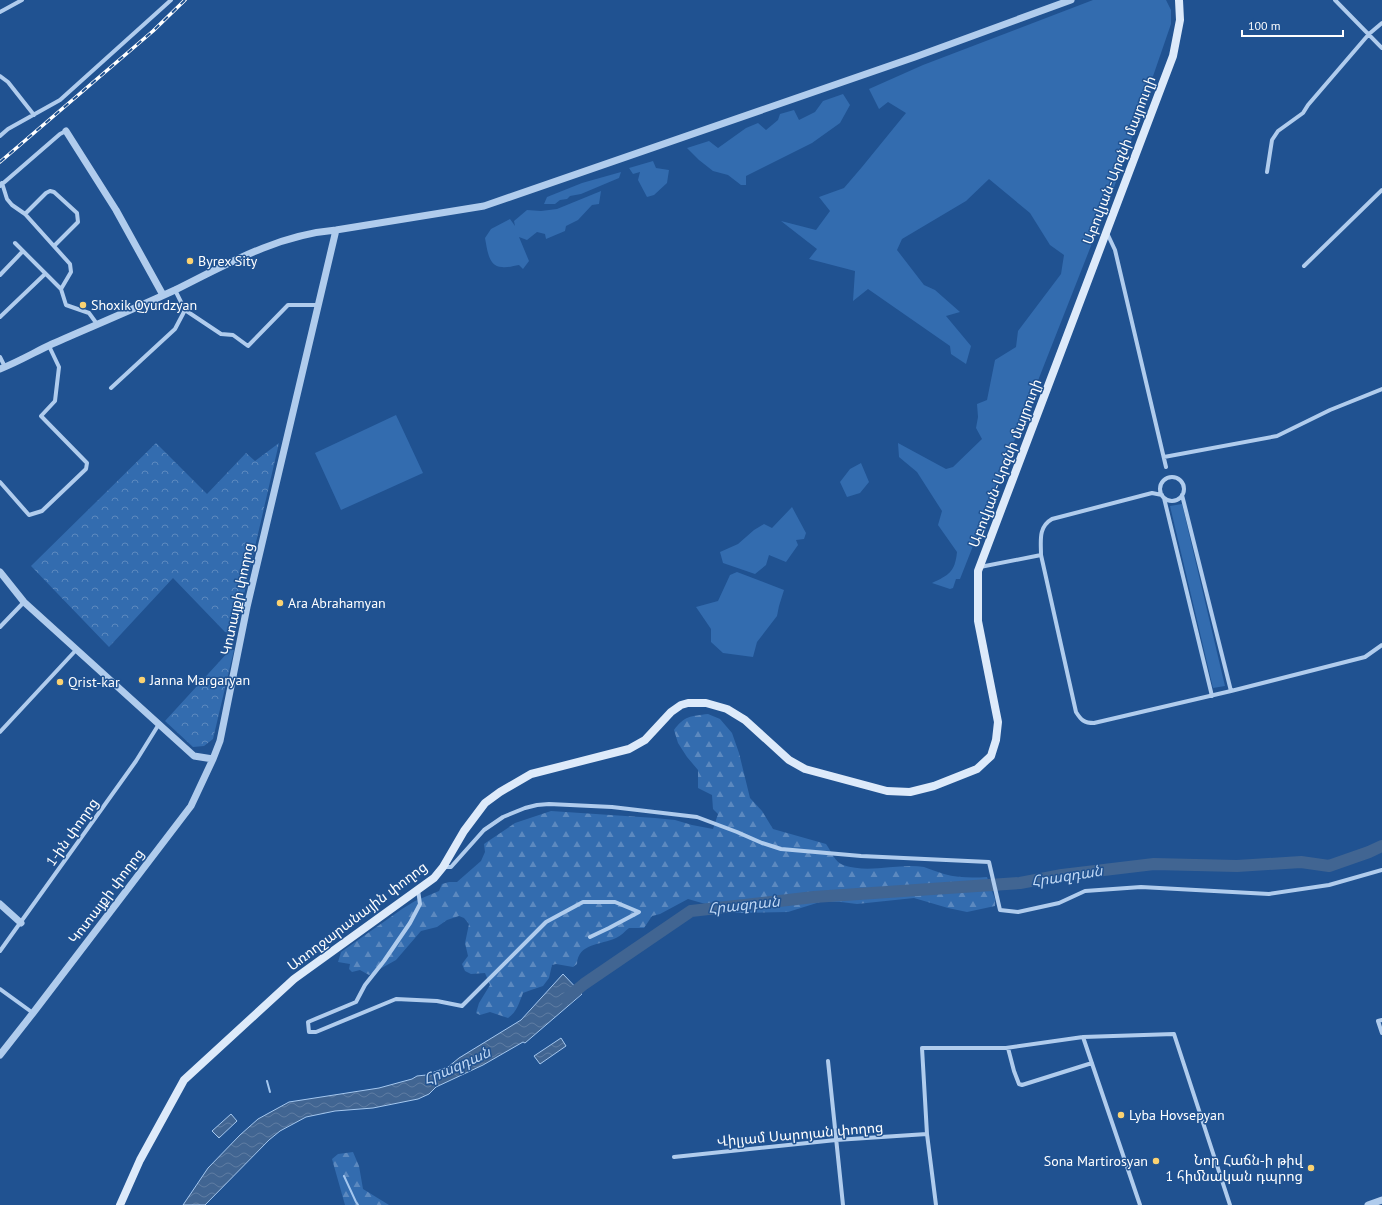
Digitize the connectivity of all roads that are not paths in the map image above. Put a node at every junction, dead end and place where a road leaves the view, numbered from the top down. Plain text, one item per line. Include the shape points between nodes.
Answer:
1 (22, 0) edge
2 (171, 0) edge
3 (1071, 0) edge
4 (1179, 0) edge
5 (1335, 0) edge
6 (0, 12) edge
7 (1382, 23) edge
8 (1369, 34) junction
9 (1382, 48) edge
10 (0, 76) edge
11 (34, 115) junction
12 (66, 131) joint
13 (0, 136) edge
14 (1267, 172) dead end
15 (1, 185) edge
16 (1382, 190) edge
17 (25, 214) junction
18 (336, 230) junction
19 (1106, 231) junction
20 (15, 243) dead end
21 (54, 246) junction
22 (23, 251) junction
23 (1304, 266) dead end
24 (45, 274) junction
25 (0, 275) edge
26 (61, 289) junction
27 (174, 290) junction
28 (163, 295) junction
29 (318, 305) junction
30 (186, 310) junction
31 (0, 318) edge
32 (97, 324) junction
33 (49, 346) junction
34 (0, 357) edge
35 (3, 368) edge
36 (110, 388) dead end
37 (1382, 389) edge
38 (1164, 458) junction
39 (1166, 467) dead end
40 (0, 482) edge
41 (1160, 487) junction
42 (1152, 493) junction
43 (1182, 495) junction
44 (1163, 497) junction
45 (1041, 555) junction
46 (979, 567) junction
47 (0, 572) edge
48 (24, 602) junction
49 (0, 627) edge
50 (1382, 645) edge
51 (77, 649) junction
52 (1231, 691) junction
53 (1212, 696) junction
54 (159, 724) junction
55 (0, 732) edge
56 (213, 759) junction
57 (805, 769) joint
58 (443, 867) junction
59 (1382, 870) edge
60 (418, 890) junction
61 (0, 904) edge
62 (21, 923) junction
63 (590, 937) dead end
64 (0, 952) edge
65 (0, 989) edge
66 (33, 1013) junction
67 (1380, 1021) edge
68 (1382, 1033) edge
69 (1084, 1037) junction
70 (1008, 1048) junction
71 (0, 1055) edge
72 (828, 1061) dead end
73 (1092, 1063) junction
74 (928, 1134) junction
75 (836, 1140) junction
76 (674, 1157) dead end
77 (1382, 1200) edge
78 (120, 1205) edge
79 (843, 1205) edge
80 (936, 1205) edge
81 (1140, 1205) edge
82 (1230, 1205) edge
83 (1368, 1205) edge

1 - 6 street
2 - 11 street via 60,100
3 - 18 street via 915,57 484,206
4 - 19 main road, Աբովյան-Արզնի մայրուղի via 1180,20 1173,56
5 - 8 street
7 - 8 street
8 - 9 street
8 - 14 street via 1302,113 1278,131 1272,140
10 - 11 street via 8,82
11 - 13 street
12 - 15 street
12 - 28 street via 116,210
15 - 17 street via 7,199
16 - 23 street
17 - 21 street
17 - 21 street via 50,191 78,213 78,222
18 - 27 street via 311,233 275,243
18 - 29 street, Կոտայքի փողոց
19 - 38 street via 1115,250
19 - 46 main road, Աբովյան-Արզնի մայրուղի
20 - 22 street
21 - 26 street via 71,268
22 - 24 street
22 - 25 street
24 - 26 street
24 - 31 street
26 - 32 street via 66,305 89,313
27 - 28 street
27 - 30 street
28 - 32 street
29 - 30 street via 288,305 248,346 233,335 221,334
29 - 56 street, Կոտայքի փողոց via 247,607 220,741
30 - 36 street via 175,329
32 - 33 street
33 - 35 street
33 - 40 street via 59,367 55,401 41,416 87,463 86,469 42,511 30,515
34 - 35 street
37 - 38 street via 1330,410 1277,436
38 - 39 street
41 - 42 street
41 - 43 street via 1164,480 1173,476 1184,486
41 - 44 street
42 - 44 street
42 - 45 street via 1046,522 1041,530
43 - 44 street via 1173,501
43 - 52 street
44 - 53 street
45 - 46 street
45 - 53 street via 1076,712 1082,721 1094,723
46 - 57 main road, Աբովյան-Արզնի մայրուղի via 978,621 998,722 991,756 977,769 934,786 910,792 887,791
47 - 48 street
48 - 49 street
48 - 51 street
50 - 52 street via 1365,657
51 - 54 street
51 - 55 street
52 - 53 street
54 - 56 street via 194,756
54 - 62 street, 1-ին փողոց via 136,762
56 - 66 street, Կոտայքի փողոց via 191,806
57 - 58 main road, Առողջարանային փողոց via 789,760 745,720 727,709 693,702 681,705 644,740 629,749 531,774 500,792 485,803 464,831
58 - 59 street via 451,867 484,830 503,817 525,808 549,804 612,807 697,817 781,849 989,862 1000,910 1018,912 1059,903 1085,891 1141,887 1269,894 1329,885
58 - 60 main road, Առողջարանային փողոց via 434,878
60 - 63 street via 420,904 410,923 365,985 356,1002 308,1022 309,1032 316,1032 396,999 437,1001 462,1006 546,922 583,902 615,902 639,912
60 - 78 main road, Առողջարանային փողոց via 294,979 184,1080 140,1160
61 - 62 street
62 - 64 street, 1-ին փողոց
65 - 66 street
66 - 71 street, Կոտայքի փողոց
67 - 68 street
69 - 70 street
69 - 73 street
69 - 82 street via 1174,1034
70 - 73 street via 1014,1071 1022,1085
70 - 74 street via 922,1048
72 - 75 street
73 - 81 street
74 - 75 street, Վիլյամ Սարոյան փողոց
74 - 80 street
75 - 76 street, Վիլյամ Սարոյան փողոց
75 - 79 street
77 - 83 street

